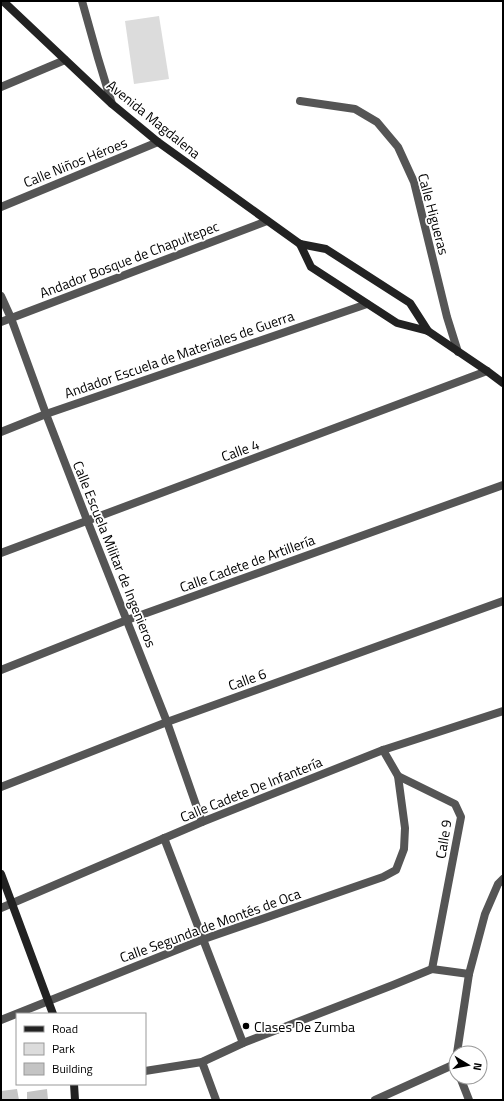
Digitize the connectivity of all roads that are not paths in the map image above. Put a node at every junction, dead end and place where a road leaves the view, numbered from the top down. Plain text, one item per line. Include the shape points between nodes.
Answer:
1 (3, 1) edge
2 (82, 1) edge
3 (65, 60) junction
4 (1, 87) edge
5 (300, 101) dead end
6 (112, 104) junction
7 (158, 142) junction
8 (1, 207) edge
9 (267, 221) junction
10 (300, 244) junction
11 (1, 296) edge
12 (367, 304) junction
13 (11, 318) junction
14 (1, 322) edge
15 (428, 331) junction
16 (458, 352) junction
17 (488, 371) junction
18 (503, 383) edge
19 (46, 414) junction
20 (1, 432) edge
21 (503, 485) edge
22 (87, 520) junction
23 (1, 553) edge
24 (503, 601) edge
25 (127, 620) junction
26 (1, 670) edge
27 (503, 711) edge
28 (167, 722) junction
29 (383, 750) junction
30 (398, 776) junction
31 (1, 787) edge
32 (202, 822) junction
33 (164, 838) junction
34 (1, 874) edge
35 (503, 879) edge
36 (12, 904) junction
37 (1, 908) edge
38 (204, 939) junction
39 (432, 969) junction
40 (470, 974) junction
41 (48, 1000) junction
42 (17, 1013) edge
43 (53, 1013) edge
44 (16, 1014) edge
45 (1, 1020) edge
46 (244, 1043) junction
47 (458, 1045) edge
48 (202, 1062) junction
49 (448, 1067) edge
50 (146, 1071) edge
51 (74, 1085) edge
52 (463, 1085) edge
53 (75, 1100) edge
54 (216, 1100) edge
55 (375, 1100) edge
56 (469, 1100) edge

1 - 3 main road, Avenida Magdalena
2 - 6 street
3 - 4 street
3 - 6 main road, Avenida Magdalena
5 - 16 street, Calle Higueras via 355,109 377,122 398,148 414,182
6 - 7 main road, Avenida Magdalena
7 - 8 street, Calle Niños Héroes
7 - 9 main road, Avenida Magdalena
9 - 10 main road, Avenida Magdalena
9 - 13 street, Andador Bosque de Chapultepec
10 - 12 main road, Avenida Magdalena via 311,267
10 - 15 main road, Avenida Magdalena via 326,248 410,303
11 - 13 street, Calle Escuela Militar de Ingenieros
12 - 15 main road, Avenida Magdalena via 397,323
12 - 19 street, Andador Escuela de Materiales de Guerra
13 - 14 street, Andador Bosque de Chapultepec
13 - 19 street, Calle Escuela Militar de Ingenieros
15 - 16 main road, Avenida Magdalena
16 - 17 main road, Avenida Magdalena
17 - 18 main road, Avenida Magdalena
17 - 22 street, Calle 4
19 - 20 street, Andador Escuela de Materiales de Guerra
19 - 22 street, Calle Escuela Militar de Ingenieros
21 - 25 street, Calle Cadete de Artillería
22 - 23 street, Calle 4
22 - 25 street, Calle Escuela Militar de Ingenieros
24 - 28 street, Calle 6
25 - 26 street, Calle Cadete de Artillería
25 - 28 street, Calle Escuela Militar de Ingenieros
27 - 29 street, Calle Cadete De Infantería
28 - 31 street, Calle 6
28 - 32 street, Calle Escuela Militar de Ingenieros
29 - 30 street
29 - 32 street, Calle Cadete De Infantería
30 - 38 street, Calle Segunda de Montés de Oca via 405,828 404,849 396,870 383,877
30 - 39 street, Calle 9 via 455,804 461,817
32 - 33 street, Calle Cadete De Infantería
33 - 36 street, Calle Cadete De Infantería
33 - 38 street
34 - 36 main road
35 - 40 street via 498,884 485,914
36 - 37 street, Calle Cadete De Infantería
36 - 41 main road
38 - 41 street, Calle Segunda de Montés de Oca
38 - 46 street
39 - 40 street
39 - 46 street
40 - 47 street
41 - 42 street, Calle Segunda de Montés de Oca
41 - 43 main road
44 - 45 street, Calle Segunda de Montés de Oca
46 - 48 street
48 - 50 street
48 - 54 street
49 - 55 street
51 - 53 main road
52 - 56 street

